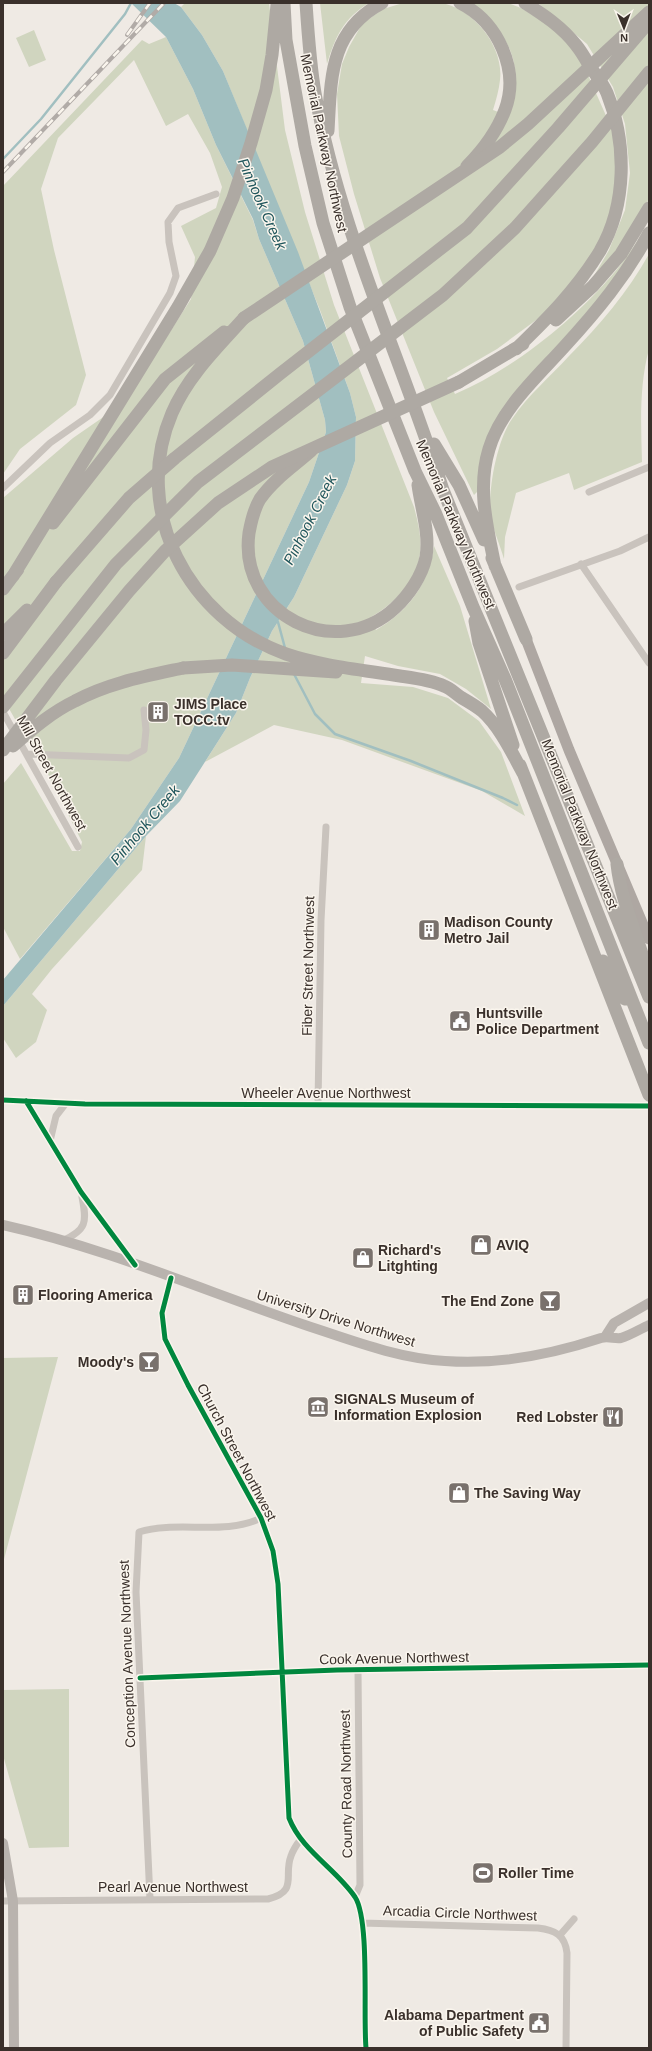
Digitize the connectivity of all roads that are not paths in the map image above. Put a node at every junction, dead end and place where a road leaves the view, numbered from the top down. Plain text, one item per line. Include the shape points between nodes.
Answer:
1 (278, 3) edge
2 (284, 3) edge
3 (306, 3) edge
4 (382, 3) edge
5 (460, 3) edge
6 (525, 3) edge
7 (649, 12) edge
8 (649, 22) edge
9 (649, 72) edge
10 (327, 145) junction
11 (454, 178) junction
12 (216, 194) dead end
13 (649, 208) edge
14 (649, 233) edge
15 (244, 318) junction
16 (516, 349) junction
17 (422, 423) junction
18 (321, 443) junction
19 (649, 467) edge
20 (415, 471) junction
21 (3, 488) edge
22 (589, 492) dead end
23 (649, 538) edge
24 (581, 564) junction
25 (496, 566) junction
26 (13, 576) junction
27 (56, 582) junction
28 (519, 587) dead end
29 (3, 589) edge
30 (473, 607) junction
31 (3, 634) edge
32 (526, 639) joint
33 (3, 653) edge
34 (649, 662) edge
35 (364, 672) junction
36 (3, 706) edge
37 (144, 710) dead end
38 (3, 712) edge
39 (3, 750) edge
40 (27, 754) junction
41 (3, 755) edge
42 (523, 773) junction
43 (326, 827) dead end
44 (78, 847) dead end
45 (617, 864) junction
46 (584, 930) junction
47 (649, 939) edge
48 (649, 977) edge
49 (649, 997) edge
50 (647, 1037) edge
51 (649, 1095) edge
52 (3, 1100) edge
53 (26, 1101) junction
54 (66, 1103) junction
55 (318, 1105) junction
56 (649, 1106) edge
57 (50, 1141) junction
58 (81, 1192) junction
59 (4, 1226) edge
60 (62, 1241) junction
61 (135, 1265) junction
62 (171, 1278) junction
63 (649, 1304) edge
64 (649, 1325) edge
65 (605, 1337) junction
66 (261, 1518) junction
67 (649, 1665) edge
68 (358, 1670) junction
69 (282, 1674) junction
70 (140, 1678) junction
71 (301, 1839) junction
72 (3, 1843) edge
73 (355, 1897) junction
74 (150, 1899) junction
75 (8, 1901) edge
76 (574, 1920) dead end
77 (362, 1923) junction
78 (560, 1935) junction
79 (14, 2048) edge
80 (366, 2048) edge
81 (566, 2048) edge

1 - 26 highway via 266,90 233,198 210,251
2 - 20 highway, Memorial Parkway Northwest via 286,40 305,146 327,237 360,336
3 - 10 highway, Memorial Parkway Northwest via 315,92
4 - 10 highway via 352,26 337,52 332,73
5 - 11 highway, bridge via 485,22 501,46 509,77 505,109 484,148
6 - 16 highway via 554,22 577,45 607,92 619,134 622,156 620,191 614,218 600,250 578,283 550,316
7 - 11 highway, bridge via 528,124 500,147
8 - 27 highway, bridge via 467,228 175,458 129,498
9 - 36 highway, bridge via 592,142 515,228 443,296 198,482 116,564
10 - 17 highway, Memorial Parkway Northwest via 367,280
11 - 15 highway, bridge
12 - 21 street via 178,208 168,222 176,276 170,293 110,394 90,415 50,443
13 - 16 highway via 621,254 594,286 548,327
14 - 25 highway via 624,276 521,394 502,420 489,449 484,481 484,512
15 - 26 highway via 165,379
15 - 35 highway, bridge via 194,375 178,400 169,422 160,460 160,490 164,519 172,547 185,574 202,598 223,619 247,636 300,659
16 - 18 highway, bridge via 459,382
17 - 25 highway via 459,485
17 - 49 highway, Memorial Parkway Northwest via 443,490
18 - 20 highway, bridge via 281,476 260,498 252,516 249,537 252,569 261,589 274,606 301,625 320,631 338,633 375,624 391,612 416,581 426,556 426,530
18 - 39 highway, bridge via 272,467 218,503 165,551 56,680
19 - 22 street
20 - 30 highway, Memorial Parkway Northwest via 435,512
23 - 24 street
24 - 28 street
24 - 34 street
25 - 32 highway
26 - 29 highway
27 - 31 highway
27 - 33 highway
30 - 42 highway via 479,643
30 - 50 highway, Memorial Parkway Northwest via 508,687
32 - 45 main road
35 - 41 highway, bridge via 232,665 183,668 130,679 75,701 36,726
35 - 42 highway via 394,675 445,686 483,712 503,738
37 - 40 street via 144,750 130,758
38 - 40 street, Mill Street Northwest
40 - 44 street, Mill Street Northwest
42 - 46 highway
43 - 55 street, Fiber Street Northwest via 321,920
45 - 47 main road
45 - 48 highway via 619,883
46 - 50 highway
46 - 51 highway
52 - 53 street, Wheeler Avenue Northwest
53 - 54 street, Wheeler Avenue Northwest
53 - 57 street
54 - 55 street, Wheeler Avenue Northwest
54 - 57 street via 56,1116
55 - 56 street, Wheeler Avenue Northwest
57 - 58 street
58 - 60 street via 85,1212 84,1226 77,1234
58 - 61 street
59 - 60 main road, University Drive Northwest
60 - 61 main road, University Drive Northwest
61 - 62 main road, University Drive Northwest
62 - 65 main road, University Drive Northwest via 382,1350 418,1358 492,1362 547,1354
62 - 66 street, Church Street Northwest via 162,1313 165,1339
63 - 65 main road via 614,1324
64 - 65 main road, University Drive Northwest via 620,1338
66 - 69 street, Church Street Northwest via 273,1551 276,1568
66 - 70 street, Conception Avenue Northwest via 241,1525 159,1528 139,1532 136,1592
67 - 68 street, Cook Avenue Northwest
68 - 69 street, Cook Avenue Northwest
68 - 73 street, County Road Northwest via 360,1885
69 - 70 street, Cook Avenue Northwest
69 - 71 street, Church Street Northwest via 289,1818
70 - 74 street, Conception Avenue Northwest
71 - 73 street, Church Street Northwest
71 - 74 street, Pearl Avenue Northwest via 290,1856 289,1882 286,1890 278,1896 257,1899
72 - 75 main road
73 - 77 street, Church Street Northwest
74 - 75 street, Pearl Avenue Northwest
75 - 79 main road
76 - 78 street
77 - 78 street, Arcadia Circle Northwest via 538,1928 548,1929
77 - 80 street, Church Street Northwest
78 - 81 street via 566,1943 567,1953

